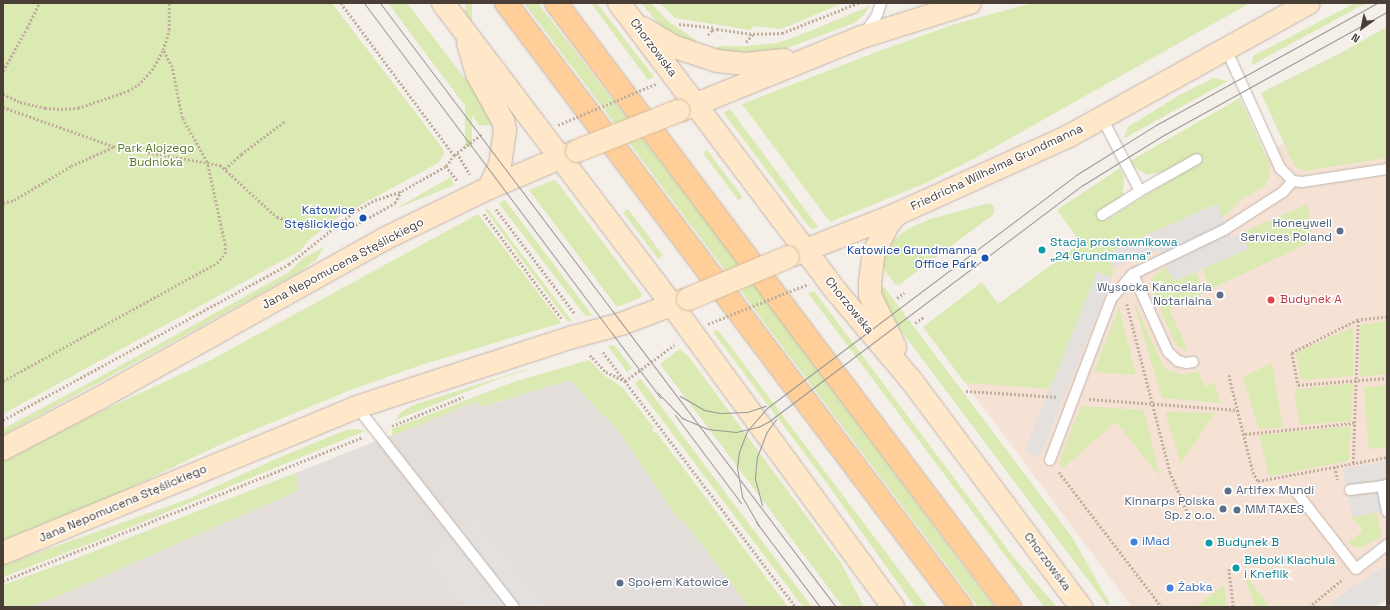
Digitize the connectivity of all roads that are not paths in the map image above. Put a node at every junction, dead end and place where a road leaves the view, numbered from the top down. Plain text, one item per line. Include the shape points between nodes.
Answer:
1 (443, 3) edge
2 (506, 3) edge
3 (556, 3) edge
4 (881, 3) edge
5 (970, 3) edge
6 (1309, 3) edge
7 (624, 10) edge
8 (465, 32) junction
9 (862, 38) junction
10 (1226, 49) junction
11 (819, 54) junction
12 (687, 108) junction
13 (1102, 118) junction
14 (569, 154) junction
15 (1197, 159) dead end
16 (1387, 169) edge
17 (1293, 181) junction
18 (485, 190) junction
19 (1140, 191) junction
20 (898, 214) junction
21 (1102, 215) dead end
22 (797, 254) junction
23 (1133, 274) junction
24 (680, 302) junction
25 (1193, 362) dead end
26 (911, 380) junction
27 (357, 406) junction
28 (3, 449) edge
29 (1050, 460) road end
30 (1384, 486) edge
31 (1350, 490) dead end
32 (1297, 493) dead end
33 (1387, 512) edge
34 (1387, 545) edge
35 (3, 553) edge
36 (514, 607) edge
37 (892, 607) edge
38 (961, 607) edge
39 (1010, 607) edge
40 (1081, 607) edge

1 - 8 main road
2 - 38 main road
3 - 39 main road
4 - 9 lane via 877,15
5 - 9 main road
6 - 10 main road, Friedricha Wilhelma Grundmanna
7 - 11 main road via 651,34 675,47 717,61 745,64
7 - 12 main road, Chorzowska
8 - 14 main road
8 - 18 main road via 477,74 503,121 505,130 500,165
9 - 11 main road
10 - 13 main road, Friedricha Wilhelma Grundmanna
10 - 17 lane via 1280,168
11 - 12 main road
12 - 14 main road, Jana Nepomucena Stęślickiego, bridge
12 - 22 main road, Chorzowska
13 - 19 lane
13 - 20 main road, Friedricha Wilhelma Grundmanna via 1026,157
14 - 18 main road, Jana Nepomucena Stęślickiego
14 - 24 main road
15 - 19 lane
16 - 17 lane via 1302,182
17 - 23 lane via 1282,192 1224,230
18 - 28 main road, Jana Nepomucena Stęślickiego via 384,239
19 - 21 lane
20 - 22 main road, Friedricha Wilhelma Grundmanna
20 - 26 main road via 887,226 874,252 870,295
22 - 24 main road, Friedricha Wilhelma Grundmanna, bridge
22 - 26 main road, Chorzowska via 836,290
23 - 25 lane via 1168,352 1178,361
23 - 29 lane via 1111,298
24 - 27 main road, Jana Nepomucena Stęślickiego via 621,324
24 - 37 main road
26 - 40 main road, Chorzowska
27 - 35 main road, Jana Nepomucena Stęślickiego
27 - 36 lane
30 - 31 lane
30 - 33 lane
32 - 34 lane via 1356,569

